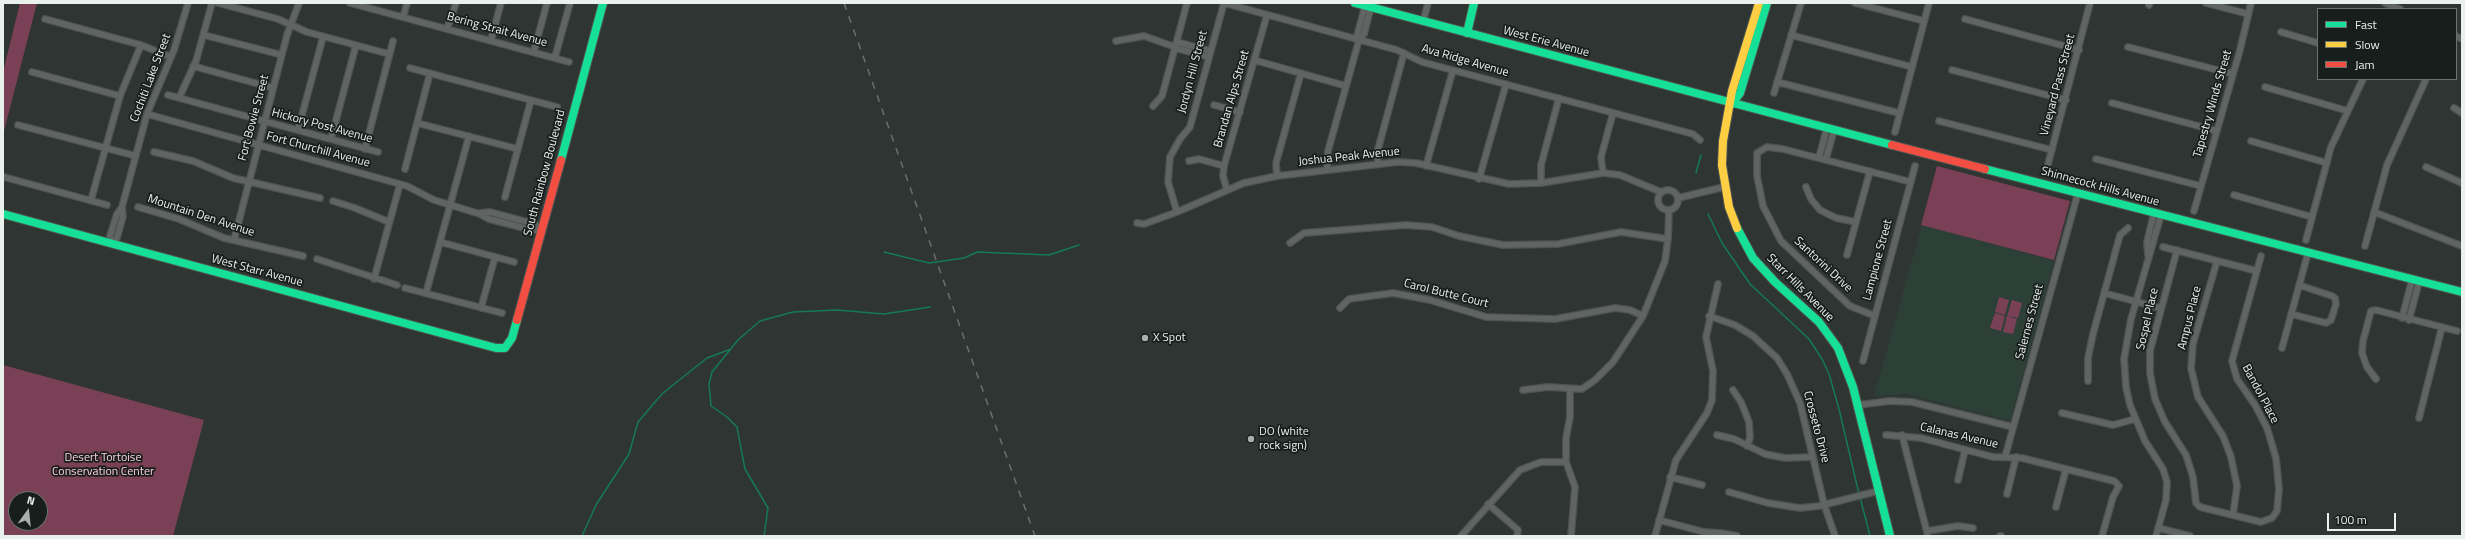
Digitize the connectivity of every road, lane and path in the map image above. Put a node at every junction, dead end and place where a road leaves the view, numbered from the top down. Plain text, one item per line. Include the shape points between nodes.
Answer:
1 (188, 3) edge
2 (212, 3) edge
3 (218, 3) edge
4 (299, 3) edge
5 (350, 3) edge
6 (407, 3) edge
7 (456, 3) edge
8 (501, 3) edge
9 (546, 3) edge
10 (570, 3) edge
11 (604, 3) edge
12 (1187, 3) edge
13 (1224, 3) edge
14 (1355, 3) edge
15 (1428, 3) edge
16 (1474, 3) edge
17 (1759, 3) edge
18 (1767, 3) edge
19 (1801, 3) edge
20 (1855, 3) edge
21 (1929, 3) edge
22 (2090, 3) edge
23 (2206, 3) edge
24 (2251, 3) edge
25 (2385, 3) edge
26 (364, 5) edge
27 (1368, 7) junction
28 (2395, 8) edge
29 (2248, 14) junction
30 (1267, 15) junction
31 (403, 17) junction
32 (45, 19) dead end
33 (1965, 19) dead end
34 (1924, 21) junction
35 (1423, 22) junction
36 (291, 24) junction
37 (448, 28) junction
38 (2281, 32) dead end
39 (1467, 33) junction
40 (204, 35) junction
41 (1791, 35) junction
42 (323, 36) junction
43 (491, 40) junction
44 (1359, 40) junction
45 (393, 41) dead end
46 (1116, 41) dead end
47 (2317, 43) edge
48 (141, 45) junction
49 (356, 46) junction
50 (1176, 46) junction
51 (2128, 47) dead end
52 (2079, 50) junction
53 (534, 51) junction
54 (1404, 53) junction
55 (390, 54) junction
56 (1210, 54) junction
57 (282, 55) junction
58 (171, 57) junction
59 (555, 58) junction
60 (1254, 60) junction
61 (569, 62) dead end
62 (193, 66) junction
63 (1912, 67) junction
64 (410, 68) dead end
65 (1453, 70) junction
66 (1952, 70) dead end
67 (32, 72) dead end
68 (430, 73) junction
69 (1301, 73) junction
70 (2233, 74) junction
71 (2363, 80) edge
72 (2426, 80) edge
73 (1777, 82) junction
74 (1506, 84) junction
75 (1346, 86) junction
76 (2265, 87) dead end
77 (273, 88) junction
78 (1774, 93) dead end
79 (168, 95) dead end
80 (120, 96) junction
81 (179, 98) junction
82 (1559, 98) junction
83 (531, 100) junction
84 (2066, 100) junction
85 (2112, 103) dead end
86 (1732, 104) junction
87 (1214, 105) dead end
88 (1153, 106) dead end
89 (557, 107) dead end
90 (2454, 108) dead end
91 (2348, 111) junction
92 (1240, 112) junction
93 (1613, 113) junction
94 (1899, 113) junction
95 (2462, 113) edge
96 (147, 114) junction
97 (1939, 120) dead end
98 (264, 121) junction
99 (417, 123) junction
100 (18, 125) dead end
101 (1830, 129) junction
102 (298, 130) junction
103 (2217, 131) junction
104 (1895, 132) dead end
105 (469, 136) junction
106 (331, 139) junction
107 (1700, 140) dead end
108 (2251, 141) dead end
109 (257, 144) junction
110 (105, 148) junction
111 (365, 149) junction
112 (518, 149) junction
113 (2052, 150) junction
114 (154, 152) dead end
115 (378, 152) dead end
116 (136, 156) junction
117 (1819, 157) junction
118 (1826, 159) junction
119 (2096, 159) dead end
120 (1189, 161) dead end
121 (2327, 163) junction
122 (1378, 164) junction
123 (1224, 166) junction
124 (1426, 166) junction
125 (1915, 166) dead end
126 (2426, 167) dead end
127 (405, 169) dead end
128 (1327, 170) junction
129 (1870, 171) junction
130 (2046, 172) dead end
131 (1603, 173) junction
132 (1277, 176) junction
133 (4, 177) dead end
134 (1479, 179) junction
135 (249, 182) junction
136 (1911, 182) junction
137 (1541, 183) junction
138 (2462, 183) edge
139 (400, 184) junction
140 (2201, 186) junction
141 (1724, 187) junction
142 (1806, 187) dead end
143 (1227, 190) junction
144 (1661, 192) junction
145 (2078, 193) junction
146 (2234, 195) dead end
147 (505, 197) dead end
148 (320, 198) dead end
149 (1678, 198) junction
150 (91, 200) junction
151 (332, 201) dead end
152 (107, 205) dead end
153 (450, 205) junction
154 (138, 207) dead end
155 (1669, 210) junction
156 (1177, 212) junction
157 (2194, 212) dead end
158 (2374, 212) junction
159 (3, 214) edge
160 (2158, 214) junction
161 (2312, 217) junction
162 (389, 222) junction
163 (1856, 222) junction
164 (1137, 223) dead end
165 (2128, 228) dead end
166 (542, 230) junction
167 (1668, 239) junction
168 (234, 240) junction
169 (2306, 240) dead end
170 (440, 242) junction
171 (1290, 243) dead end
172 (112, 244) junction
173 (2365, 246) dead end
174 (2462, 246) edge
175 (2163, 247) dead end
176 (2177, 250) junction
177 (2308, 253) junction
178 (1847, 255) dead end
179 (303, 256) dead end
180 (2261, 256) dead end
181 (495, 257) junction
182 (317, 259) dead end
183 (2217, 260) junction
184 (514, 262) dead end
185 (2257, 271) junction
186 (374, 279) junction
187 (2416, 281) junction
188 (1718, 284) dead end
189 (396, 285) dead end
190 (2299, 285) junction
191 (405, 288) dead end
192 (2462, 292) edge
193 (426, 293) junction
194 (2104, 293) junction
195 (2136, 301) junction
196 (482, 308) junction
197 (1340, 308) dead end
198 (2160, 308) junction
199 (502, 314) dead end
200 (2291, 314) junction
201 (1643, 316) junction
202 (1709, 316) junction
203 (1875, 316) junction
204 (2402, 318) junction
205 (2409, 320) junction
206 (2442, 327) junction
207 (2457, 331) dead end
208 (505, 348) joint
209 (2282, 348) dead end
210 (1862, 361) dead end
211 (2376, 379) dead end
212 (2088, 381) dead end
213 (1523, 390) dead end
214 (1570, 390) junction
215 (1733, 390) dead end
216 (1858, 405) junction
217 (2062, 413) dead end
218 (2419, 418) dead end
219 (2135, 419) junction
220 (2013, 427) junction
221 (1717, 435) dead end
222 (1886, 435) dead end
223 (1902, 435) junction
224 (1747, 446) junction
225 (1965, 450) junction
226 (1813, 457) junction
227 (2005, 457) junction
228 (2016, 458) junction
229 (1566, 462) junction
230 (2066, 469) junction
231 (1670, 477) junction
232 (1958, 480) dead end
233 (1702, 485) dead end
234 (1878, 491) junction
235 (1729, 492) dead end
236 (2007, 494) dead end
237 (1488, 504) junction
238 (1824, 504) junction
239 (2056, 507) dead end
240 (2234, 515) junction
241 (1659, 520) junction
242 (1973, 528) dead end
243 (2158, 528) junction
244 (1704, 534) edge
245 (1928, 534) edge
246 (1461, 536) edge
247 (1517, 536) edge
248 (1571, 536) edge
249 (1655, 536) edge
250 (1737, 536) edge
251 (1835, 536) edge
252 (1890, 536) edge
253 (2102, 536) edge
254 (2156, 536) edge
255 (2190, 536) edge

1 - 58 street, Cochiti Lake Street
2 - 40 street
3 - 36 street
4 - 36 street, Fort Bowie Street
5 - 26 street, Bering Strait Avenue
6 - 31 street
7 - 37 street
8 - 43 street
9 - 53 street
10 - 59 street
11 - 166 street, South Rainbow Boulevard
12 - 50 street
13 - 30 street, Ava Ridge Avenue
13 - 56 street, Jordyn Hill Street
14 - 27 street, West Erie Avenue
15 - 35 street
16 - 39 street
17 - 86 street via 1732,91
18 - 86 street via 1740,92
19 - 41 street
20 - 34 street
21 - 34 street
22 - 52 street, Vineyard Pass Street
23 - 29 street
24 - 29 street, Tapestry Winds Street
25 - 28 street
26 - 31 street, Bering Strait Avenue
27 - 35 street, West Erie Avenue
27 - 44 street via 1364,34
29 - 70 street, Tapestry Winds Street
30 - 44 street, Ava Ridge Avenue
30 - 60 street, Brandan Alps Street
31 - 37 street, Bering Strait Avenue
32 - 48 street
33 - 52 street
34 - 63 street
35 - 39 street, West Erie Avenue
36 - 42 street
36 - 57 street, Fort Bowie Street
37 - 43 street, Bering Strait Avenue
38 - 47 street
39 - 86 street, West Erie Avenue
40 - 57 street
40 - 62 street
41 - 63 street
41 - 73 street
42 - 49 street
42 - 102 street
43 - 53 street, Bering Strait Avenue
44 - 54 street, Ava Ridge Avenue
44 - 75 street
45 - 55 street
46 - 50 street via 1144,36
48 - 58 street
48 - 80 street
49 - 55 street
49 - 106 street
50 - 56 street
50 - 88 street via 1162,96
51 - 70 street
52 - 84 street, Vineyard Pass Street
53 - 59 street, Bering Strait Avenue
54 - 65 street, Ava Ridge Avenue via 1422,62
54 - 122 street via 1377,153
55 - 111 street
56 - 156 street, Jordyn Hill Street via 1190,127 1170,157 1168,182
57 - 77 street, Fort Bowie Street
58 - 96 street, Cochiti Lake Street
59 - 61 street, Bering Strait Avenue
60 - 69 street
60 - 92 street, Brandan Alps Street
62 - 77 street
62 - 81 street
63 - 94 street
64 - 68 street
65 - 74 street, Ava Ridge Avenue
65 - 124 street
66 - 84 street
67 - 80 street
68 - 83 street
68 - 99 street
69 - 75 street
69 - 132 street via 1276,163
70 - 103 street, Tapestry Winds Street
71 - 91 street
72 - 158 street via 2387,165
73 - 78 street
73 - 94 street
74 - 82 street, Ava Ridge Avenue
74 - 134 street
75 - 128 street via 1328,151
76 - 91 street
77 - 98 street, Fort Bowie Street
79 - 81 street, Hickory Post Avenue
80 - 110 street
81 - 98 street, Hickory Post Avenue
82 - 93 street, Ava Ridge Avenue
82 - 137 street via 1541,165
83 - 89 street
83 - 112 street
84 - 113 street, Vineyard Pass Street
85 - 103 street
86 - 101 street, Shinnecock Hills Avenue
86 - 141 street, Starr Hills Avenue via 1723,141
87 - 92 street
90 - 95 street
91 - 121 street
92 - 123 street, Brandan Alps Street
93 - 107 street, Ava Ridge Avenue via 1693,134
93 - 131 street via 1601,157
94 - 104 street
96 - 109 street, Fort Churchill Avenue
96 - 116 street, Cochiti Lake Street
97 - 113 street
98 - 102 street, Hickory Post Avenue
98 - 109 street, Fort Bowie Street
99 - 105 street
99 - 127 street
100 - 110 street
101 - 117 street
101 - 118 street
101 - 145 street, Shinnecock Hills Avenue
102 - 106 street, Hickory Post Avenue
103 - 140 street, Tapestry Winds Street
105 - 112 street
105 - 153 street
106 - 111 street, Hickory Post Avenue
108 - 121 street
109 - 135 street, Fort Bowie Street
109 - 139 street, Fort Churchill Avenue
110 - 116 street
110 - 150 street
111 - 115 street, Hickory Post Avenue
112 - 147 street
113 - 130 street, Vineyard Pass Street
114 - 135 street via 193,161
116 - 172 street, Cochiti Lake Street via 122,207 110,236
117 - 118 street
117 - 203 street, Santorini Drive via 1761,148 1756,156 1763,206 1776,233 1793,254 1850,306
118 - 129 street
119 - 140 street
120 - 123 street via 1199,159
121 - 161 street
122 - 124 street, Joshua Peak Avenue via 1398,162
122 - 128 street, Joshua Peak Avenue
123 - 143 street, Brandan Alps Street via 1223,176
124 - 134 street, Joshua Peak Avenue
125 - 136 street, Lampione Street
126 - 138 street
128 - 132 street, Joshua Peak Avenue
129 - 136 street
129 - 163 street
131 - 137 street, Joshua Peak Avenue
131 - 144 street, Joshua Peak Avenue via 1620,175
132 - 143 street, Joshua Peak Avenue
133 - 150 street
134 - 137 street, Joshua Peak Avenue via 1509,184
135 - 148 street
135 - 168 street, Fort Bowie Street
136 - 203 street, Lampione Street
139 - 153 street, Fort Churchill Avenue
139 - 162 street
140 - 157 street, Tapestry Winds Street
141 - 149 street
141 - 216 street, Starr Hills Avenue via 1734,224 1753,258 1771,279 1811,312 1832,340 1847,368
142 - 163 street via 1820,210 1836,218
143 - 156 street, Joshua Peak Avenue
144 - 149 street via 1671,190
144 - 155 street via 1658,197 1659,205
145 - 160 street, Shinnecock Hills Avenue
145 - 220 street, Salernes Street
146 - 161 street
149 - 155 street via 1675,206
150 - 152 street
151 - 162 street
153 - 166 street, Fort Churchill Avenue via 489,219 532,230
153 - 170 street
154 - 168 street, Mountain Den Avenue
155 - 167 street
156 - 164 street, Joshua Peak Avenue via 1144,224
158 - 173 street
158 - 174 street
159 - 172 street, West Starr Avenue
160 - 177 street, Shinnecock Hills Avenue
160 - 195 street via 2154,245 2148,255
161 - 169 street
162 - 186 street
163 - 178 street
165 - 194 street via 2120,235
166 - 208 street, South Rainbow Boulevard via 514,332
167 - 171 street via 1621,232 1558,244 1503,245 1459,236 1432,227 1406,225 1304,233
167 - 201 street via 1665,260
168 - 179 street, Mountain Den Avenue
170 - 181 street
170 - 193 street
172 - 208 street, West Starr Avenue via 496,348
175 - 176 street
176 - 183 street
176 - 198 street, Sospel Place
177 - 187 street, Shinnecock Hills Avenue
177 - 190 street
180 - 185 street, Bandol Place
181 - 184 street
181 - 196 street
182 - 186 street
183 - 185 street
183 - 240 street, Ampus Place via 2193,344 2191,368 2198,397 2223,436 2231,457 2237,486
185 - 240 street, Bandol Place via 2232,361 2237,379 2260,415 2274,449 2279,497 2277,511 2272,518 2261,522
186 - 189 street
187 - 192 street, Shinnecock Hills Avenue
187 - 204 street
187 - 205 street
188 - 202 street
190 - 200 street
190 - 200 street via 2332,296 2336,304 2331,320 2326,323
191 - 193 street
193 - 196 street
194 - 195 street
194 - 212 street via 2090,343
195 - 198 street
195 - 219 street via 2126,340 2124,368 2128,397
196 - 199 street
197 - 201 street, Carol Butte Court via 1349,299 1393,293 1424,298 1486,317 1555,319 1616,308 1630,310
198 - 240 street, Sospel Place via 2150,351 2151,380 2161,414 2189,463 2196,503 2200,507
200 - 209 street
201 - 214 street via 1613,362 1582,389
202 - 226 street, Crosseto Drive via 1747,332 1783,366 1800,403
202 - 231 street via 1706,345 1713,371 1712,400 1707,413 1680,451
203 - 210 street, Lampione Street
204 - 205 street
204 - 211 street via 2372,310 2362,353 2367,367
205 - 206 street
206 - 207 street
206 - 218 street
213 - 214 street via 1548,387
214 - 229 street
215 - 224 street via 1749,422 1750,438
216 - 220 street via 1912,402
216 - 234 street, Starr Hills Avenue
217 - 219 street via 2113,425
219 - 243 street via 2145,441 2163,469 2166,482 2167,495
220 - 227 street, Salernes Street
221 - 224 street via 1734,439
222 - 223 street, Calanas Avenue
223 - 225 street, Calanas Avenue
223 - 245 street
224 - 226 street via 1757,452 1776,457
225 - 227 street, Calanas Avenue via 1993,457
225 - 232 street
226 - 238 street, Crosseto Drive
227 - 228 street, Calanas Avenue
228 - 230 street, Calanas Avenue
228 - 236 street
229 - 237 street via 1541,462 1520,470
229 - 248 street via 1574,487
230 - 239 street
230 - 253 street, Calanas Avenue via 2110,479 2118,485
231 - 233 street
231 - 241 street
234 - 238 street
234 - 252 street, Starr Hills Avenue
235 - 238 street via 1790,507
237 - 246 street
237 - 247 street via 1518,530
238 - 251 street, Crosseto Drive
241 - 244 street
241 - 249 street
242 - 245 street via 1958,526
243 - 254 street
243 - 255 street
244 - 250 street via 1721,532

